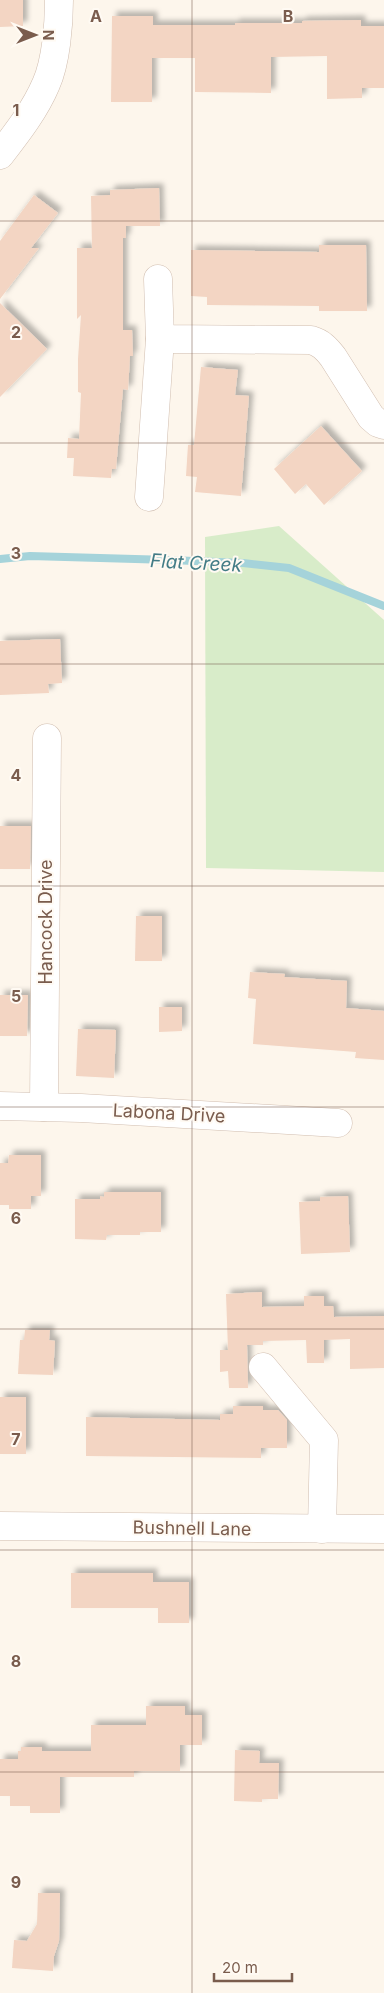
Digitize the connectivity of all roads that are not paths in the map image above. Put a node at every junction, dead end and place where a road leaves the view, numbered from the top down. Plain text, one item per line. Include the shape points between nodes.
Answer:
1 (59, 0) edge
2 (0, 155) edge
3 (158, 279) dead end
4 (160, 339) junction
5 (384, 425) edge
6 (149, 496) dead end
7 (47, 738) dead end
8 (0, 1106) edge
9 (44, 1107) junction
10 (338, 1123) dead end
11 (264, 1367) dead end
12 (0, 1526) edge
13 (322, 1529) junction
14 (384, 1529) edge

1 - 2 street via 55,49 47,83 24,123
3 - 4 street
4 - 5 street via 311,340 326,348 371,417
4 - 6 street
7 - 9 street, Hancock Drive
8 - 9 street, Labona Drive
9 - 10 street, Labona Drive
11 - 13 street via 324,1440
12 - 13 street, Bushnell Lane
13 - 14 street, Bushnell Lane

